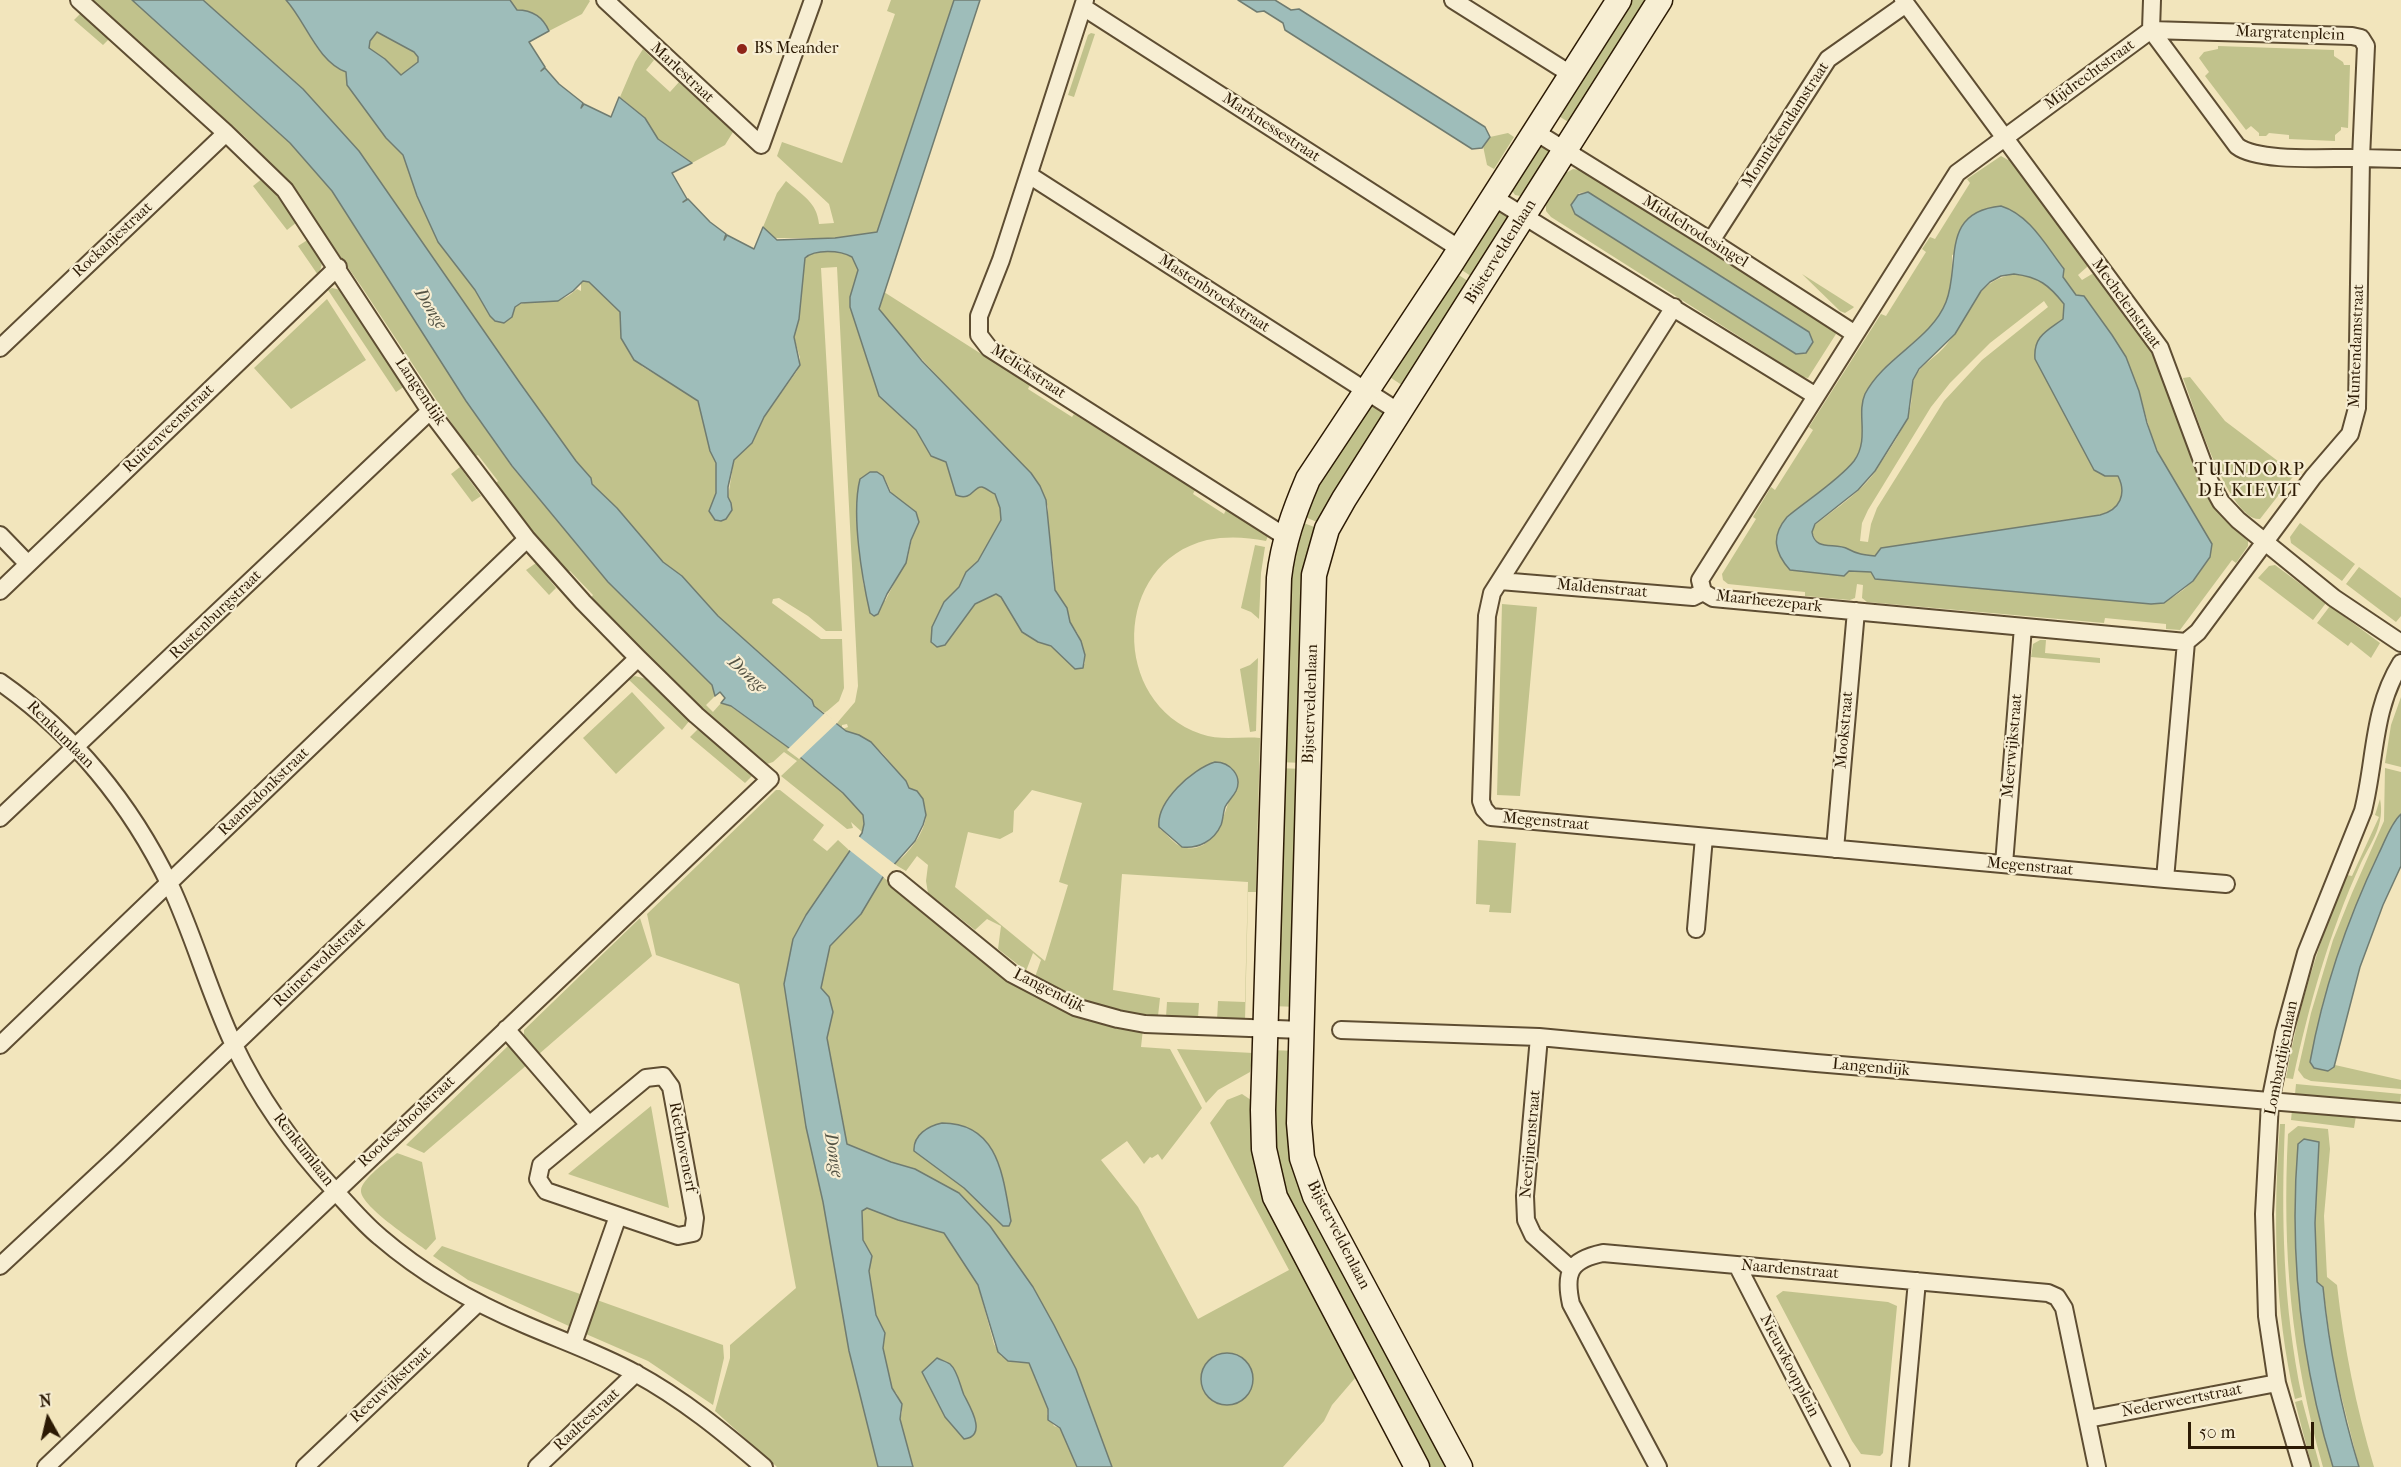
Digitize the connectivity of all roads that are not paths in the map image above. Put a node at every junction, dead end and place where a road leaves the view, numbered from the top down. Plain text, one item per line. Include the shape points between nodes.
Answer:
1 (79, 0) edge
2 (605, 0) edge
3 (813, 0) edge
4 (1453, 0) edge
5 (1619, 0) edge
6 (1660, 0) edge
7 (2152, 0) edge
8 (1904, 2) edge
9 (1084, 3) edge
10 (2151, 30) junction
11 (1572, 75) junction
12 (1534, 131) junction
13 (226, 133) junction
14 (2004, 138) junction
15 (1565, 150) junction
16 (2361, 158) junction
17 (2401, 159) edge
18 (1029, 175) junction
19 (1493, 197) junction
20 (1523, 216) junction
21 (1711, 241) junction
22 (1460, 249) junction
23 (338, 267) junction
24 (1674, 307) junction
25 (1855, 334) junction
26 (0, 348) edge
27 (1366, 391) junction
28 (1816, 396) junction
29 (430, 411) junction
30 (1399, 412) junction
31 (0, 535) edge
32 (1286, 537) junction
33 (527, 539) junction
34 (2266, 541) junction
35 (28, 564) junction
36 (1500, 581) junction
37 (0, 591) edge
38 (1703, 592) junction
39 (1856, 612) junction
40 (2023, 627) junction
41 (2186, 642) junction
42 (2401, 643) edge
43 (638, 658) junction
44 (2401, 663) edge
45 (0, 682) edge
46 (77, 747) junction
47 (770, 779) joint
48 (0, 818) edge
49 (1704, 837) junction
50 (1835, 849) junction
51 (2004, 864) junction
52 (2165, 879) junction
53 (897, 880) dead end
54 (169, 883) junction
55 (2226, 884) dead end
56 (1696, 929) dead end
57 (506, 1029) junction
58 (1265, 1029) junction
59 (1302, 1030) junction
60 (1341, 1030) dead end
61 (1539, 1037) junction
62 (0, 1045) edge
63 (234, 1045) junction
64 (2270, 1102) junction
65 (2401, 1112) edge
66 (589, 1125) junction
67 (334, 1191) junction
68 (618, 1216) junction
69 (2, 1262) edge
70 (1737, 1265) junction
71 (1570, 1269) junction
72 (1917, 1281) junction
73 (478, 1303) junction
74 (573, 1344) junction
75 (636, 1373) junction
76 (2277, 1383) junction
77 (2088, 1419) junction
78 (46, 1467) edge
79 (305, 1467) edge
80 (537, 1467) edge
81 (764, 1467) edge
82 (1417, 1467) edge
83 (1460, 1467) edge
84 (1658, 1467) edge
85 (1842, 1467) edge
86 (1900, 1467) edge
87 (2097, 1467) edge
88 (2302, 1467) edge

1 - 13 street, Langendijk
2 - 3 street, Marlestraat via 760,145
4 - 11 street
5 - 11 street
6 - 15 street, Bijsterveldenlaan
7 - 10 street, Mijdrechtstraat
8 - 14 street, Mechelenstraat
8 - 21 street, Monnickendamstraat via 1828,58
9 - 18 street, Melickstraat
9 - 22 street, Marknessestraat
10 - 14 street, Mijdrechtstraat
10 - 16 street via 2245,153
10 - 16 street, Margratenplein via 2361,38 2366,46
11 - 12 street
12 - 15 street, Middelrodesingel
12 - 19 street
13 - 23 street, Langendijk via 285,190
13 - 26 street, Rockanjestraat
14 - 25 street, Maarheezepark via 1957,173
14 - 34 street, Mechelenstraat via 2160,348 2221,502
15 - 20 street, Bijsterveldenlaan
15 - 21 street, Middelrodesingel
16 - 17 street
16 - 34 street, Muntendamstraat via 2357,408 2350,434
18 - 27 street, Mastenbroekstraat
18 - 32 street, Melickstraat via 979,316 979,335 989,348
19 - 20 street
19 - 22 street
20 - 24 street
20 - 30 street, Bijsterveldenlaan
21 - 25 street, Middelrodesingel
22 - 27 street
23 - 29 street, Langendijk
23 - 35 street, Ruitenveenstraat
24 - 28 street
24 - 36 street, Megenstraat
25 - 28 street, Maarheezepark
27 - 30 street, Mastenbroekstraat
27 - 32 street via 1308,479
28 - 38 street, Maarheezepark via 1700,580
29 - 33 street, Langendijk
29 - 46 street, Rustenburgstraat
30 - 59 street, Bijsterveldenlaan via 1327,529 1314,575
31 - 35 street
32 - 58 street via 1279,578
33 - 43 street, Langendijk
33 - 54 street, Raamsdonkstraat
34 - 41 street via 2198,632
34 - 42 street, Mechelenstraat via 2334,598
35 - 37 street, Ruitenveenstraat
36 - 38 street, Maldenstraat via 1693,597
36 - 49 street, Megenstraat via 1486,616 1481,801 1484,809 1491,817
38 - 39 street, Maarheezepark via 1713,598
39 - 40 street, Maarheezepark
39 - 50 street, Mookstraat
40 - 41 street, Maarheezepark
40 - 51 street, Meerwijkstraat
41 - 52 street
43 - 47 street, Langendijk
43 - 63 street, Ruinerwoldstraat
44 - 64 street, Lombardijenlaan via 2381,705 2363,811 2306,952
45 - 46 street, Renkumlaan via 28,701
46 - 48 street, Rustenburgstraat
46 - 54 street, Renkumlaan via 117,796
47 - 57 street, Roodeschoolstraat
49 - 50 street, Megenstraat
49 - 56 street
50 - 51 street, Megenstraat
51 - 52 street, Megenstraat
52 - 55 street, Megenstraat
53 - 58 street, Langendijk via 1012,974 1075,1007 1145,1024
54 - 62 street, Raamsdonkstraat
54 - 63 street, Renkumlaan
57 - 66 street
57 - 67 street, Roodeschoolstraat
58 - 59 street, Langendijk
58 - 82 street via 1264,1149 1275,1197
59 - 83 street, Bijsterveldenlaan via 1299,1141 1308,1178
60 - 61 street, Langendijk
61 - 64 street, Langendijk
61 - 71 street, Neerijnenstraat via 1526,1220 1533,1236
63 - 67 street, Renkumlaan via 277,1122
63 - 69 street, Ruinerwoldstraat
64 - 65 street, Langendijk
64 - 76 street, Lombardijenlaan via 2264,1214 2267,1316
66 - 68 street, Riethovenerf via 541,1166 538,1179 546,1191
66 - 68 street, Riethovenerf via 646,1078 663,1076 671,1087 695,1218 693,1233 678,1236
67 - 73 street, Renkumlaan via 379,1236
67 - 78 street, Roodeschoolstraat
68 - 74 street
70 - 71 street, Naardenstraat via 1603,1253
70 - 72 street, Naardenstraat
70 - 85 street, Nieuwkoopplein
71 - 84 street via 1567,1288 1571,1304
72 - 77 street, Naardenstraat via 2057,1297 2064,1308
72 - 86 street
73 - 74 street, Renkumlaan
73 - 79 street, Reeuwijkstraat
74 - 75 street, Renkumlaan
75 - 80 street, Raaltestraat
75 - 81 street, Renkumlaan via 676,1396
76 - 77 street, Nederweertstraat
76 - 88 street, Lombardijenlaan
77 - 87 street, Naardenstraat

